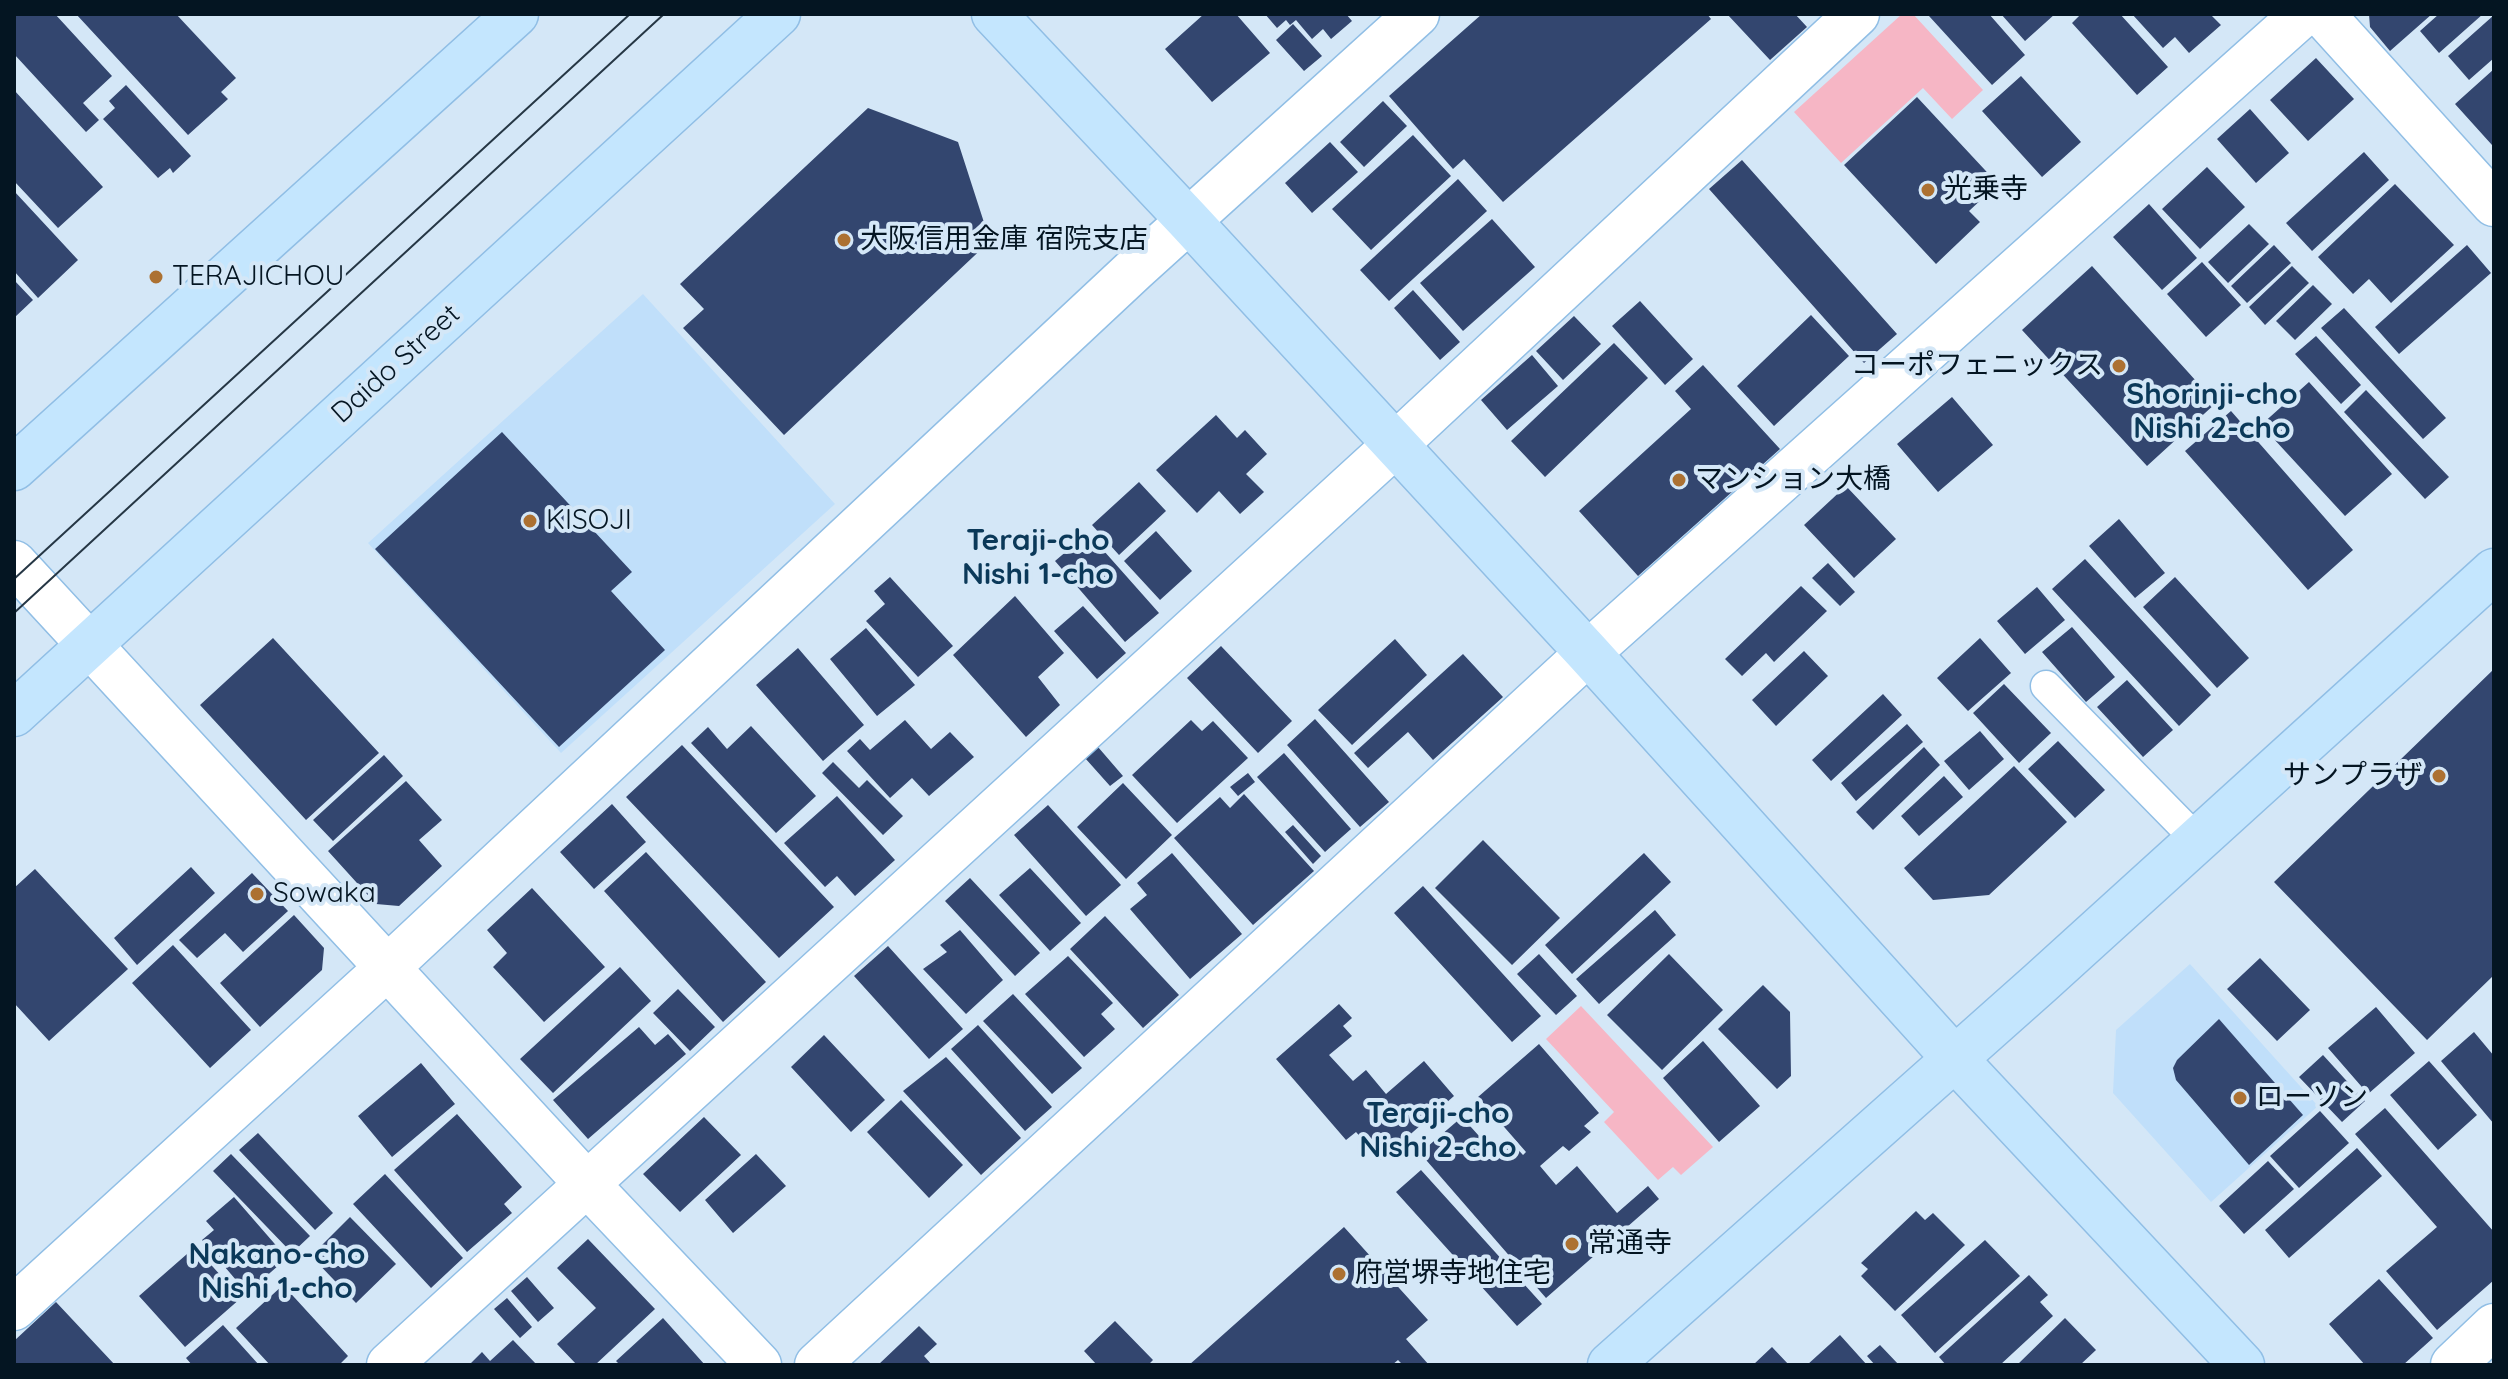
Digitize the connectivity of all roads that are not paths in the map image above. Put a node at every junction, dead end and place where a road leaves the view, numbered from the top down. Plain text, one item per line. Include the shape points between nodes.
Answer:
1 (516, 14) edge
2 (778, 14) edge
3 (994, 14) edge
4 (1417, 14) edge
5 (1857, 14) edge
6 (2303, 14) edge
7 (2322, 14) edge
8 (2494, 204) edge
9 (1188, 220) junction
10 (1395, 445) junction
11 (14, 468) edge
12 (14, 563) edge
13 (2494, 571) edge
14 (90, 644) junction
15 (1588, 653) junction
16 (2046, 686) dead end
17 (14, 714) edge
18 (2197, 840) junction
19 (388, 967) junction
20 (1955, 1059) junction
21 (587, 1184) junction
22 (14, 1308) edge
23 (2494, 1326) edge
24 (389, 1365) edge
25 (759, 1365) edge
26 (817, 1365) edge
27 (1610, 1365) edge
28 (2242, 1365) edge
29 (2453, 1365) edge

1 - 11 street
2 - 14 street, Daido Street
3 - 9 street
4 - 9 street
5 - 10 street
6 - 15 street
7 - 8 street
9 - 10 street
9 - 19 street
10 - 15 street
10 - 21 street
12 - 14 street
13 - 18 street
14 - 17 street, Daido Street
14 - 19 street
15 - 20 street
15 - 26 street
16 - 18 lane
18 - 20 street
19 - 21 street
19 - 22 street
20 - 27 street
20 - 28 street
21 - 24 street
21 - 25 street
23 - 29 street

